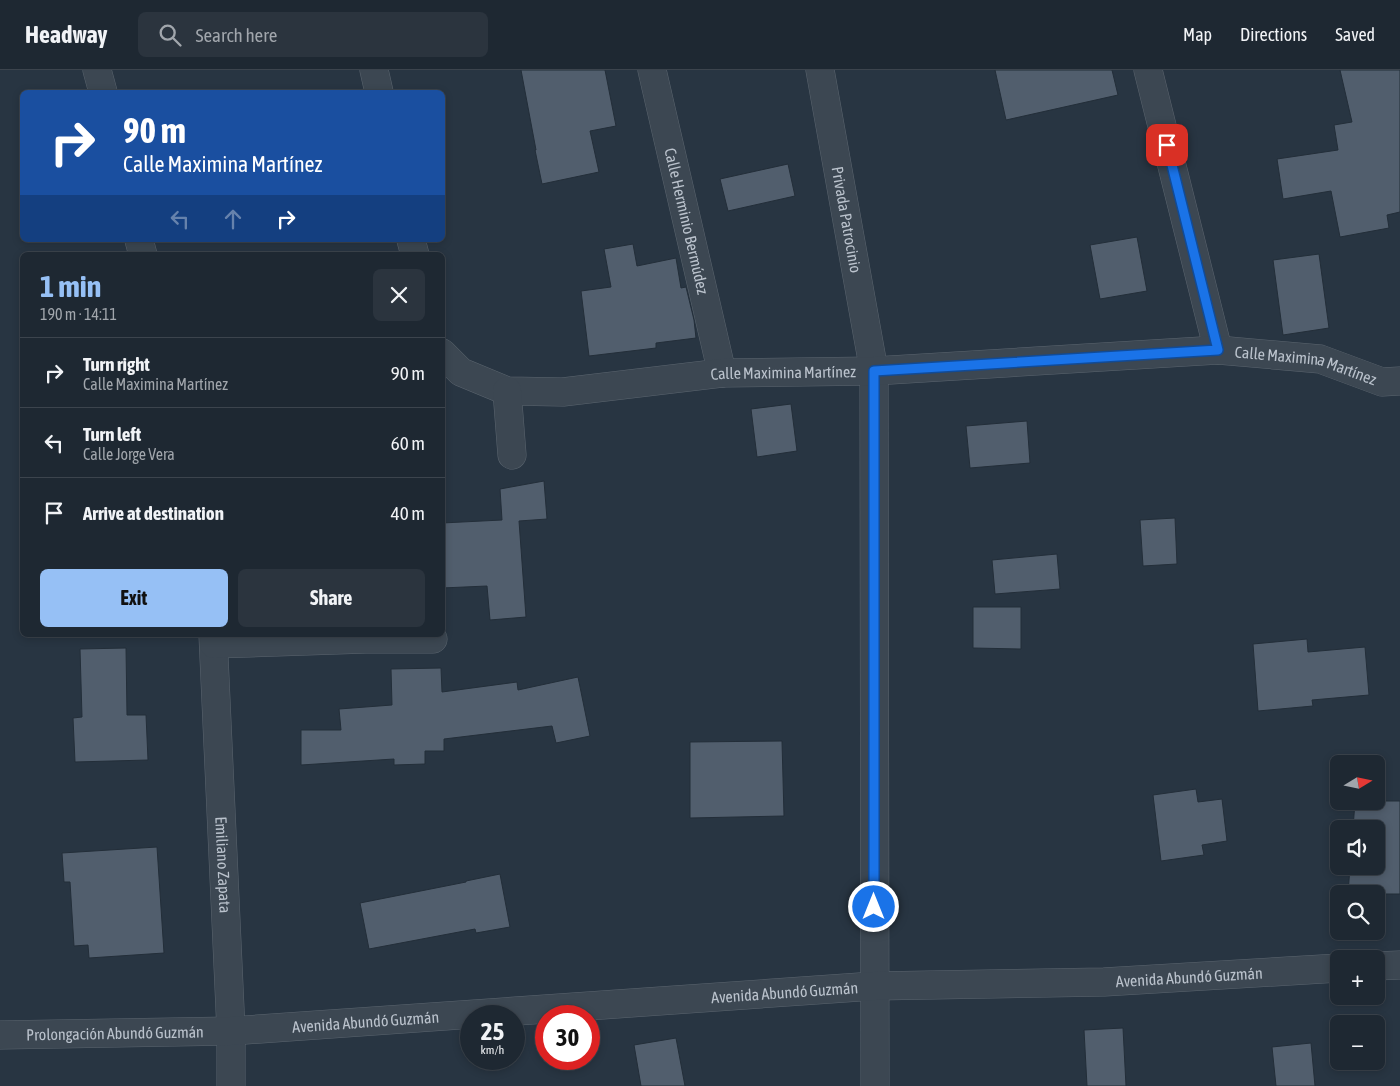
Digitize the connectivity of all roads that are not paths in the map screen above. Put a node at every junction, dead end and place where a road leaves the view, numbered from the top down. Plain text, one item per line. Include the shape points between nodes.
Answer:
1 (97, 70) edge
2 (374, 70) edge
3 (652, 70) edge
4 (820, 70) edge
5 (1148, 70) edge
6 (102, 90) edge
7 (379, 90) edge
8 (1218, 350) junction
9 (445, 356) edge
10 (874, 371) junction
11 (722, 373) junction
12 (1400, 381) edge
13 (507, 391) junction
14 (512, 456) dead end
15 (433, 639) dead end
16 (214, 640) edge
17 (1400, 965) edge
18 (1385, 966) edge
19 (1330, 969) edge
20 (874, 986) junction
21 (231, 1031) junction
22 (0, 1035) edge
23 (231, 1086) edge
24 (875, 1086) edge

1 - 6 street
2 - 7 street
3 - 11 street, Calle Herminio Bermúdez
4 - 10 street, Privada Patrocinio
5 - 8 street
8 - 10 street, Calle Maximina Martínez
8 - 12 street, Calle Maximina Martínez via 1320,359 1382,382
9 - 13 street, Calle Maximina Martínez via 461,372
10 - 11 street, Calle Maximina Martínez
10 - 20 street, Privada Patrocinio
11 - 13 street, Calle Maximina Martínez via 563,392
13 - 14 street
15 - 16 street, Emiliano Zapata
16 - 21 street, Emiliano Zapata
17 - 18 street
19 - 20 street, Avenida Abundó Guzmán via 1104,982
20 - 21 street, Avenida Abundó Guzmán
20 - 24 street, Privada Patrocinio
21 - 22 street, Prolongación Abundó Guzmán
21 - 23 street, Emiliano Zapata

